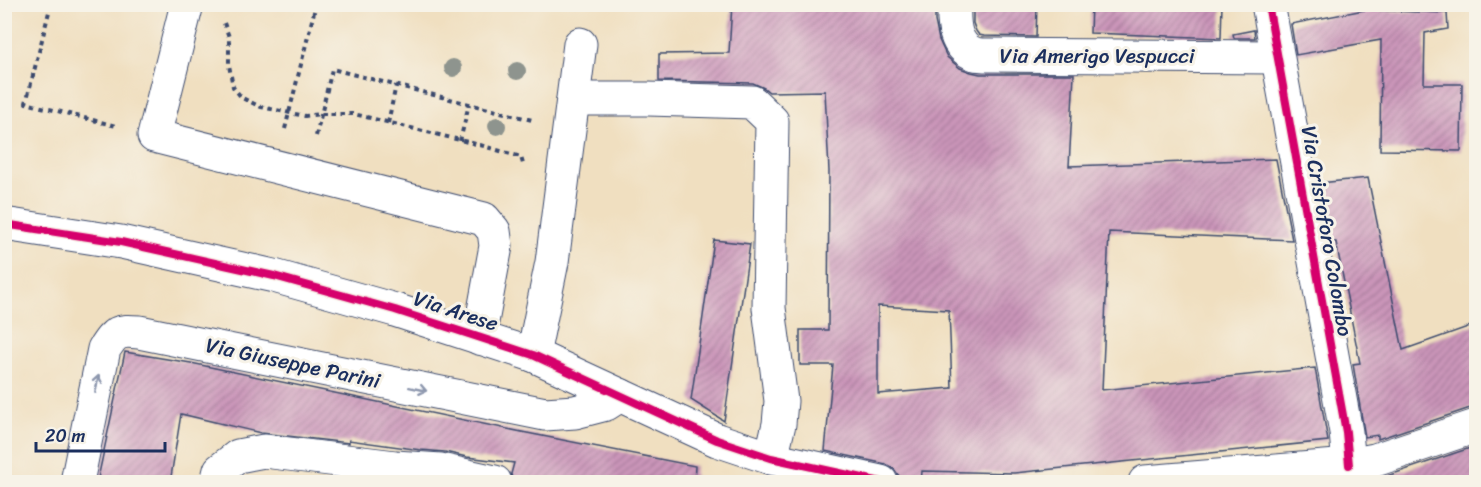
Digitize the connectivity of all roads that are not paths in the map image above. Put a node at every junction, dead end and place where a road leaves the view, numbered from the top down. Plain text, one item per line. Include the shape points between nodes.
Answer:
1 (187, 4) edge
2 (954, 4) edge
3 (1268, 4) edge
4 (580, 44) dead end
5 (1277, 57) junction
6 (574, 99) junction
7 (4, 224) edge
8 (479, 338) junction
9 (533, 355) junction
10 (620, 395) junction
11 (1476, 426) edge
12 (771, 458) junction
13 (395, 467) junction
14 (1349, 474) edge
15 (77, 483) edge
16 (217, 483) edge
17 (363, 483) edge
18 (495, 483) edge
19 (881, 483) edge
20 (1145, 483) edge

1 - 8 street via 154,136 484,219 494,231 496,246
2 - 5 street, Via Amerigo Vespucci via 956,35 963,46 989,56
3 - 5 street, Via Cristoforo Colombo
4 - 6 street
5 - 14 street, Via Cristoforo Colombo via 1346,432
6 - 9 street via 552,262
6 - 12 street via 752,102 772,122 769,308 780,401
7 - 8 street, Via Arese via 121,242 274,276
8 - 9 street, Via Arese
9 - 10 street, Via Arese
10 - 12 street, Via Arese via 717,440
15 -> 10 street, Via Giuseppe Parini via 104,349 113,336 125,331 545,414 575,412 606,404
11 - 14 street via 1375,460
12 - 19 street, Via Arese
13 - 16 street via 264,451 238,456 220,470
13 - 17 street
13 - 18 street via 441,470
14 - 20 street

